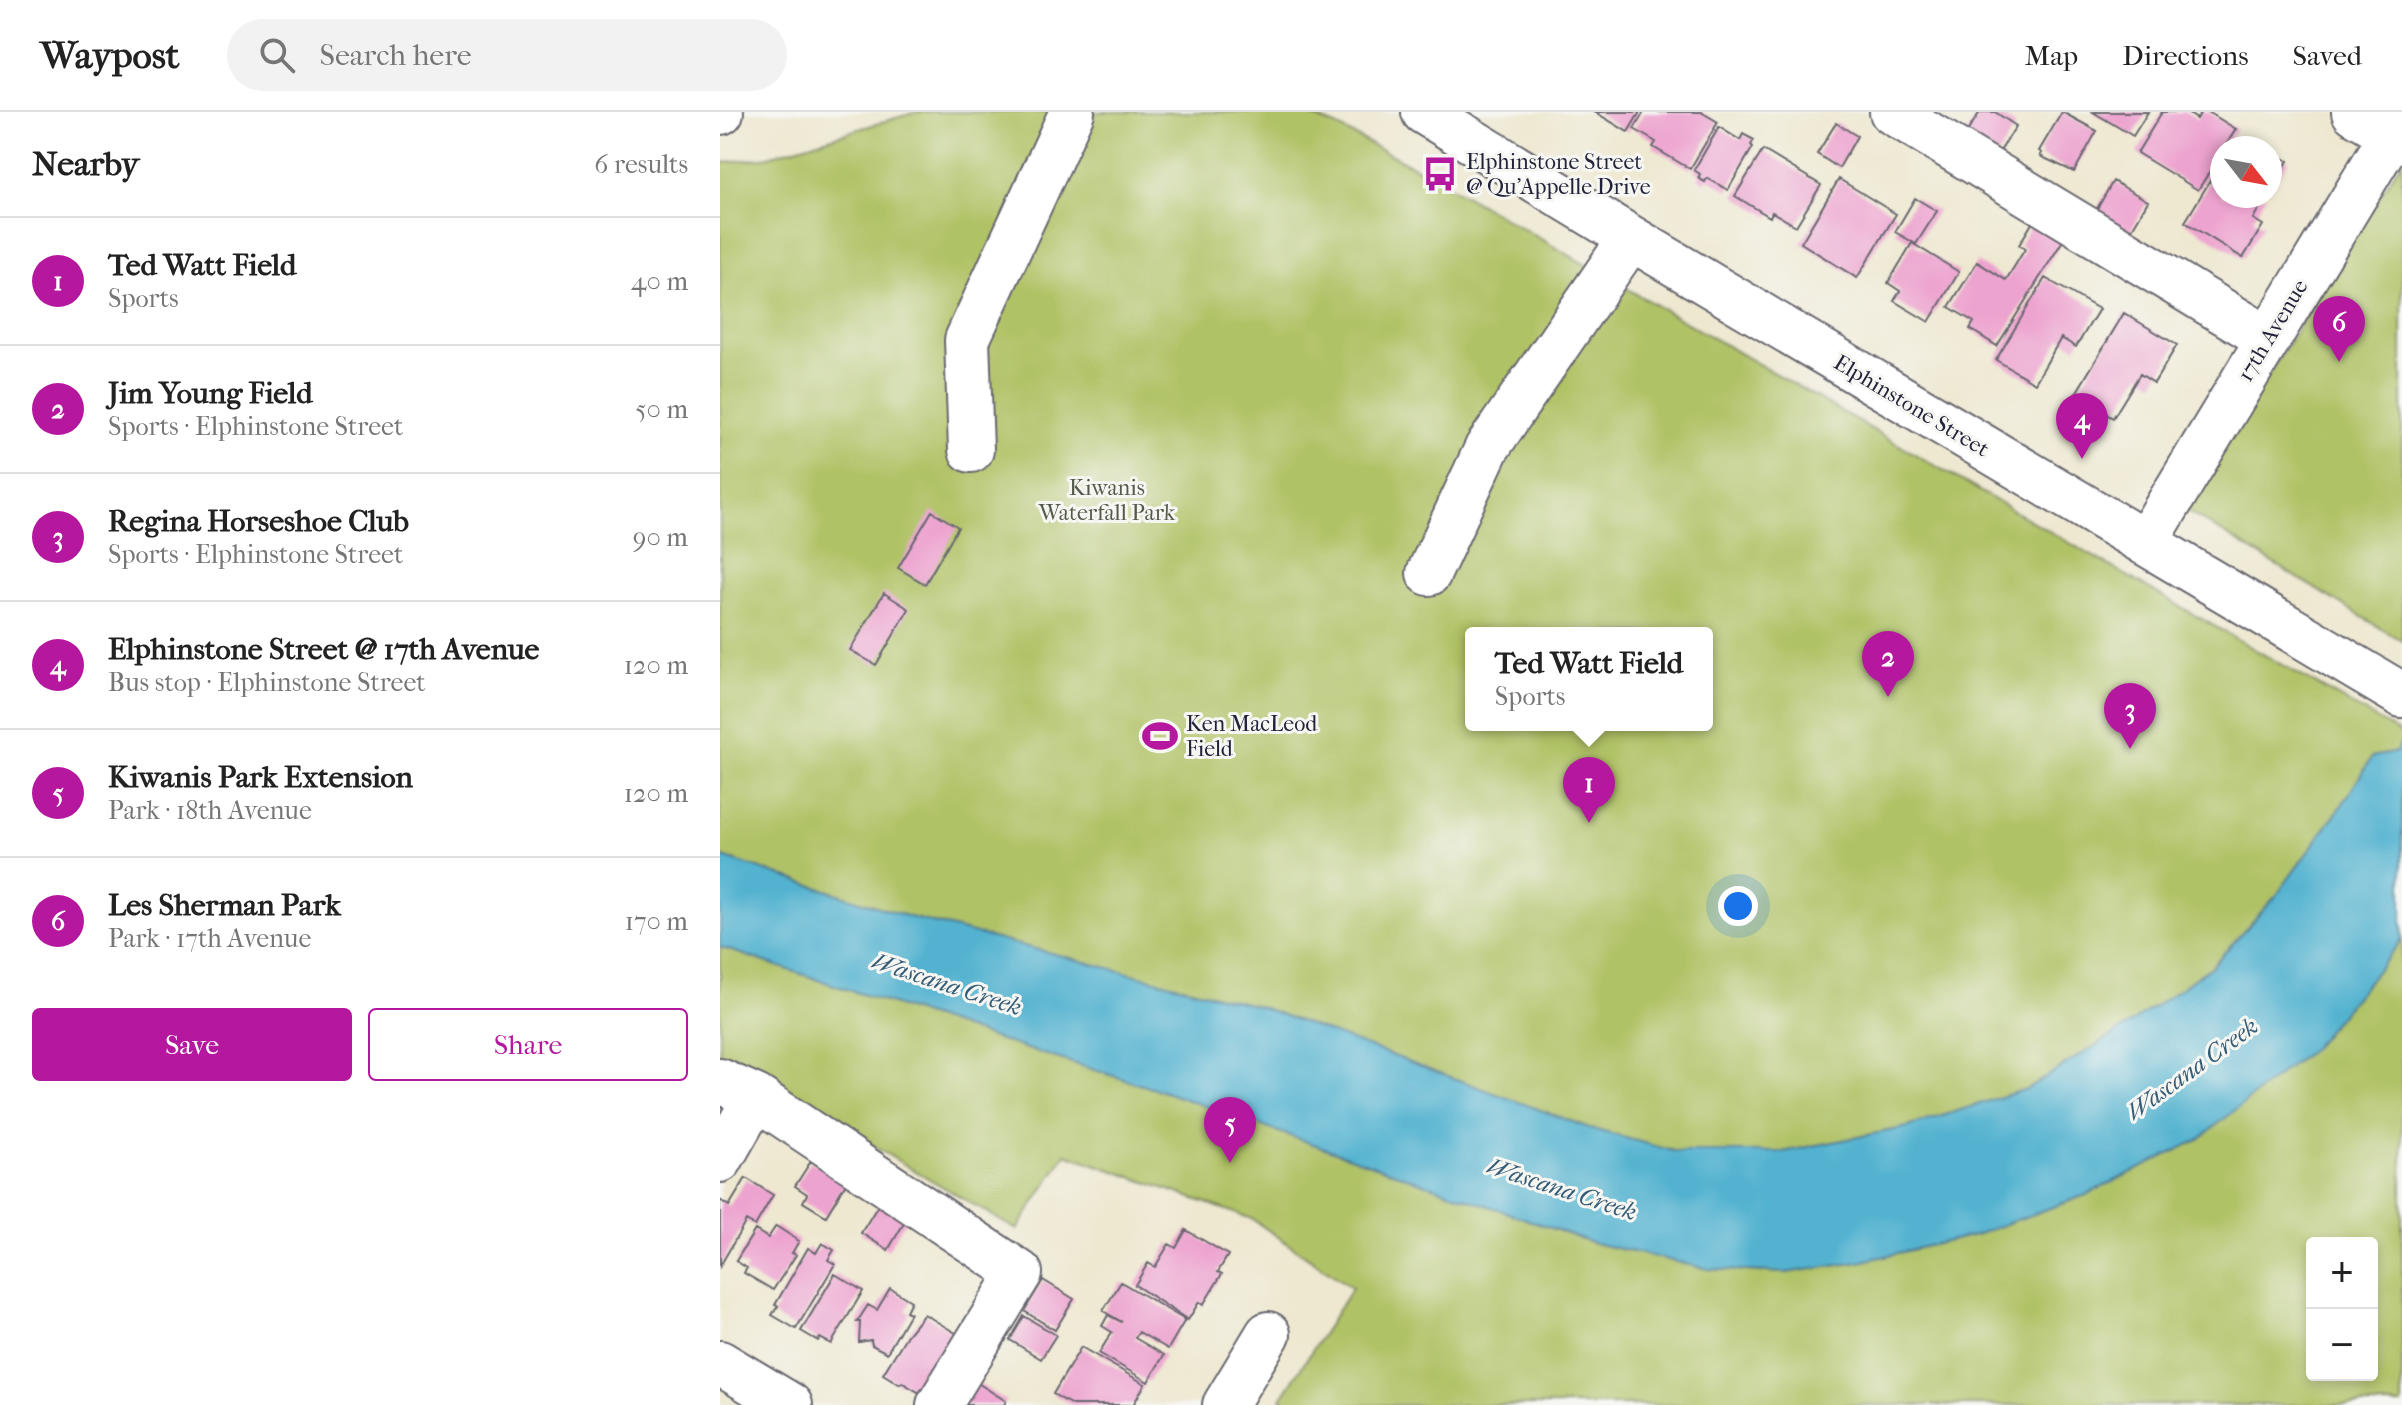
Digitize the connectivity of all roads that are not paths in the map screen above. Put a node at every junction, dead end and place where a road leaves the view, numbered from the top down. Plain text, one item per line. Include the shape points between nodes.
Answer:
1 (1072, 112) edge
2 (1424, 112) edge
3 (1892, 112) edge
4 (2354, 112) edge
5 (2396, 126) edge
6 (1631, 238) junction
7 (2267, 338) junction
8 (971, 450) dead end
9 (2145, 543) junction
10 (1429, 573) dead end
11 (2402, 695) edge
12 (738, 1089) edge
13 (720, 1160) edge
14 (1268, 1334) dead end
15 (720, 1363) edge
16 (1241, 1399) edge
17 (790, 1405) edge
18 (939, 1405) edge

1 - 8 street via 967,340
2 - 6 street, Elphinstone Street
3 - 7 street
4 - 5 street
5 - 7 street, 17th Avenue
6 - 9 street, Elphinstone Street
6 - 10 street via 1487,448
7 - 9 street, 17th Avenue
9 - 11 street, Elphinstone Street
12 - 13 street
12 - 18 street via 1020,1273
14 - 16 street
15 - 17 street

